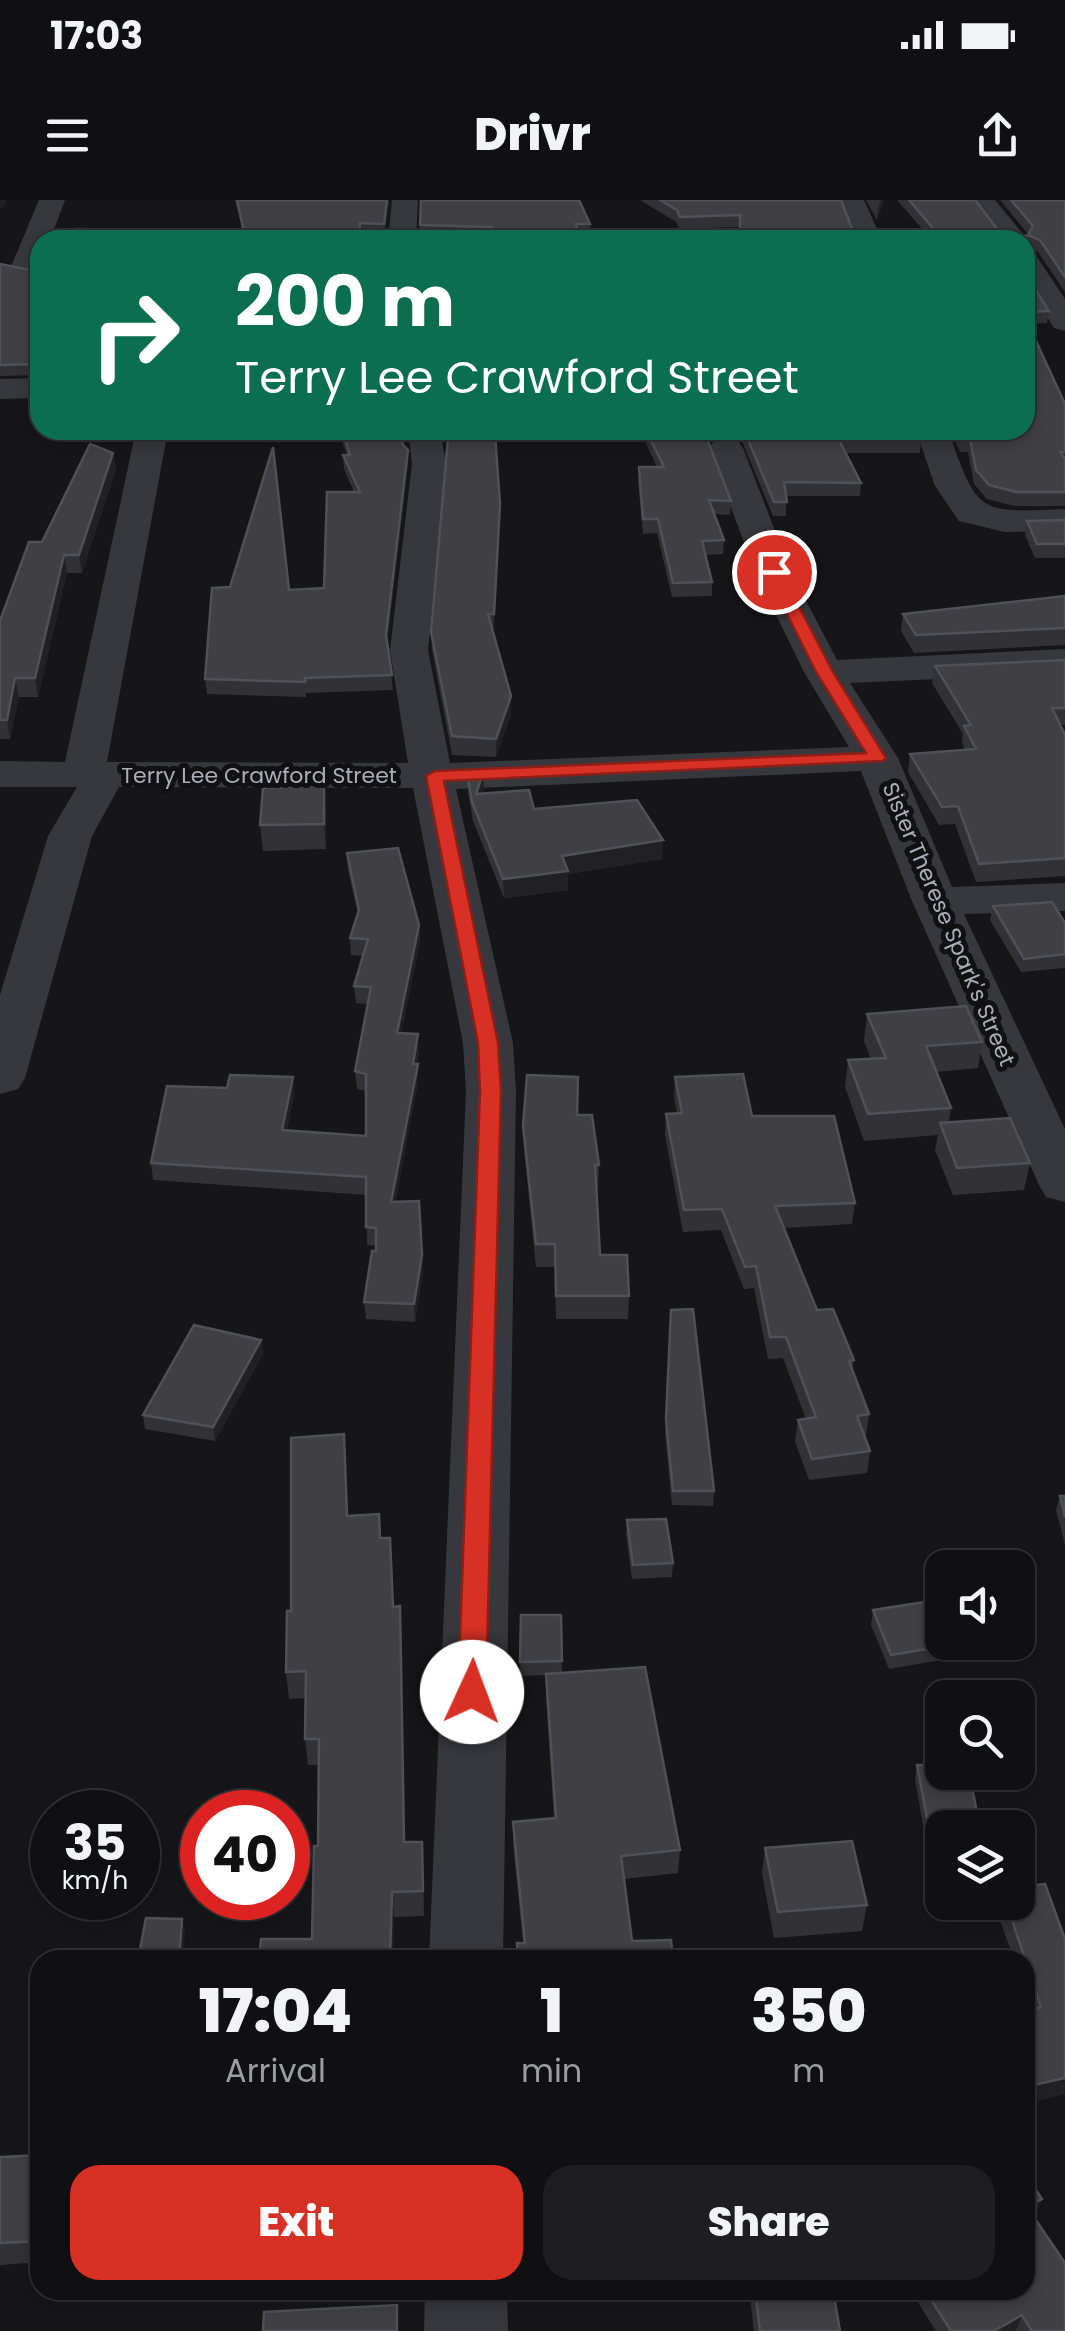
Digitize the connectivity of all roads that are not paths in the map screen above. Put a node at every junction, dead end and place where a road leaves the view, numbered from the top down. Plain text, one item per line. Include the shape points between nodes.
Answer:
1 (52, 200) edge
2 (405, 200) edge
3 (851, 200) edge
4 (981, 200) edge
5 (39, 230) edge
6 (403, 230) edge
7 (864, 230) edge
8 (1006, 230) edge
9 (1065, 258) edge
10 (1035, 259) edge
11 (1035, 275) edge
12 (1065, 322) edge
13 (30, 388) edge
14 (0, 389) edge
15 (150, 440) edge
16 (425, 440) edge
17 (935, 440) edge
18 (726, 448) dead end
19 (1065, 520) edge
20 (1065, 660) edge
21 (824, 672) junction
22 (877, 758) junction
23 (0, 774) edge
24 (93, 774) junction
25 (435, 776) junction
26 (1065, 896) edge
27 (935, 901) junction
28 (0, 1078) edge
29 (1065, 1186) edge
30 (466, 1950) edge
31 (466, 2300) edge
32 (466, 2331) edge

1 - 5 street
2 - 6 street
3 - 7 street
4 - 8 street
9 - 10 street
11 - 12 street
13 - 14 street
15 - 24 street via 93,740
16 - 25 street via 429,464 409,650
17 - 19 street via 954,498 972,516
18 - 21 street, Sister Therese Spark's Street via 774,572
20 - 21 street
21 - 22 street, Sister Therese Spark's Street
22 - 25 street, Terry Lee Crawford Street
22 - 27 street, Sister Therese Spark's Street
23 - 24 street, Terry Lee Crawford Street
24 - 25 street, Terry Lee Crawford Street
24 - 28 street
25 - 30 street via 488,1043 491,1091
26 - 27 street
27 - 29 street, Sister Therese Spark's Street
31 - 32 street

